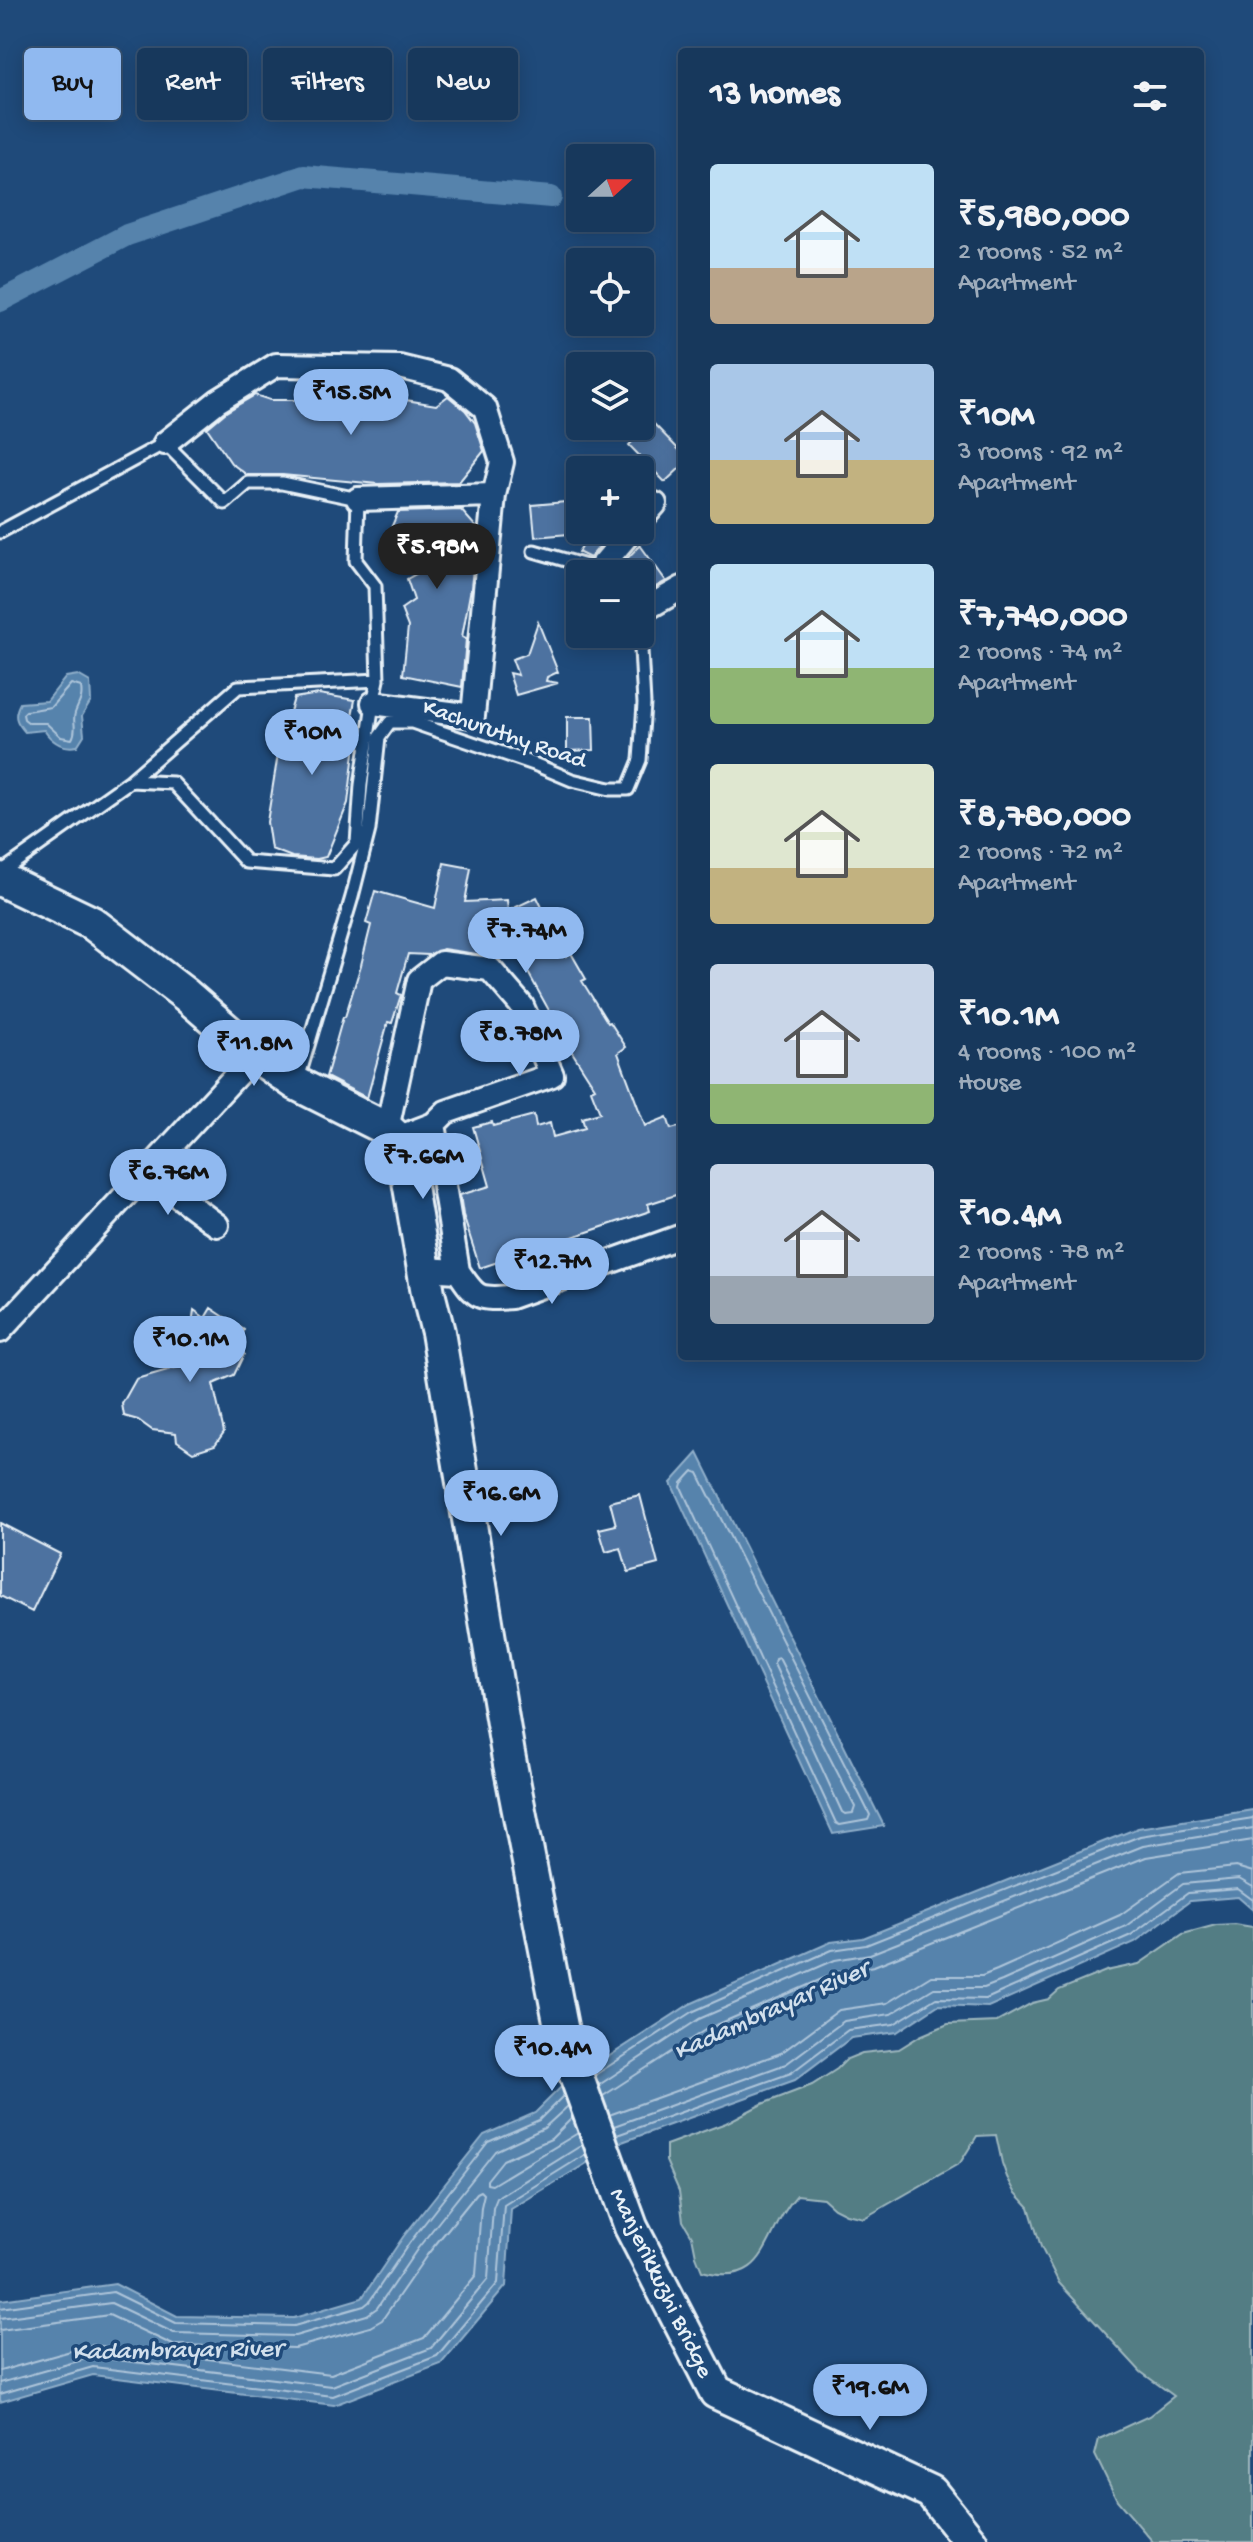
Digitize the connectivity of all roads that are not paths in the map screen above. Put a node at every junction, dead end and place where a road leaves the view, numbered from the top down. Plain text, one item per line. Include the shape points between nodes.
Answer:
1 (165, 443) junction
2 (494, 495) junction
3 (358, 499) junction
4 (0, 532) edge
5 (534, 551) dead end
6 (566, 560) edge
7 (678, 590) edge
8 (654, 604) edge
9 (641, 648) edge
10 (378, 680) junction
11 (373, 703) junction
12 (130, 781) junction
13 (0, 876) edge
14 (255, 1055) junction
15 (297, 1084) junction
16 (434, 1124) junction
17 (392, 1134) junction
18 (147, 1173) junction
19 (217, 1225) dead end
20 (678, 1237) edge
21 (424, 1269) junction
22 (458, 1271) junction
23 (0, 1331) edge
24 (971, 2542) edge

1 - 2 street via 276,365 400,367 449,379 485,408 502,462
1 - 3 lane via 225,503 248,483 282,483
1 - 4 lane
2 - 3 street
2 - 11 street via 473,716
3 - 10 lane via 356,561 375,586
5 - 6 lane
7 - 8 street
9 - 15 lane, Kachuruthy Road via 640,760 628,789 572,780 412,722 390,722 379,737 369,830
10 - 11 lane
10 - 12 lane via 238,687
11 - 12 lane via 357,843 334,869 246,862 173,783
12 - 13 lane
13 - 14 main road via 92,923
14 - 15 main road
14 - 18 street
15 - 17 main road
16 - 17 street
16 - 17 street via 446,1112 552,1075 522,1006 490,969 441,963 419,980
16 - 22 street
17 - 21 main road, Manjerikkuzhi Bridge via 404,1151
18 - 19 street
18 - 23 street
20 - 22 street via 511,1297 485,1299 473,1294
21 - 22 street
21 - 24 main road, Manjerikkuzhi Bridge via 564,2042 631,2227 716,2392 931,2492

